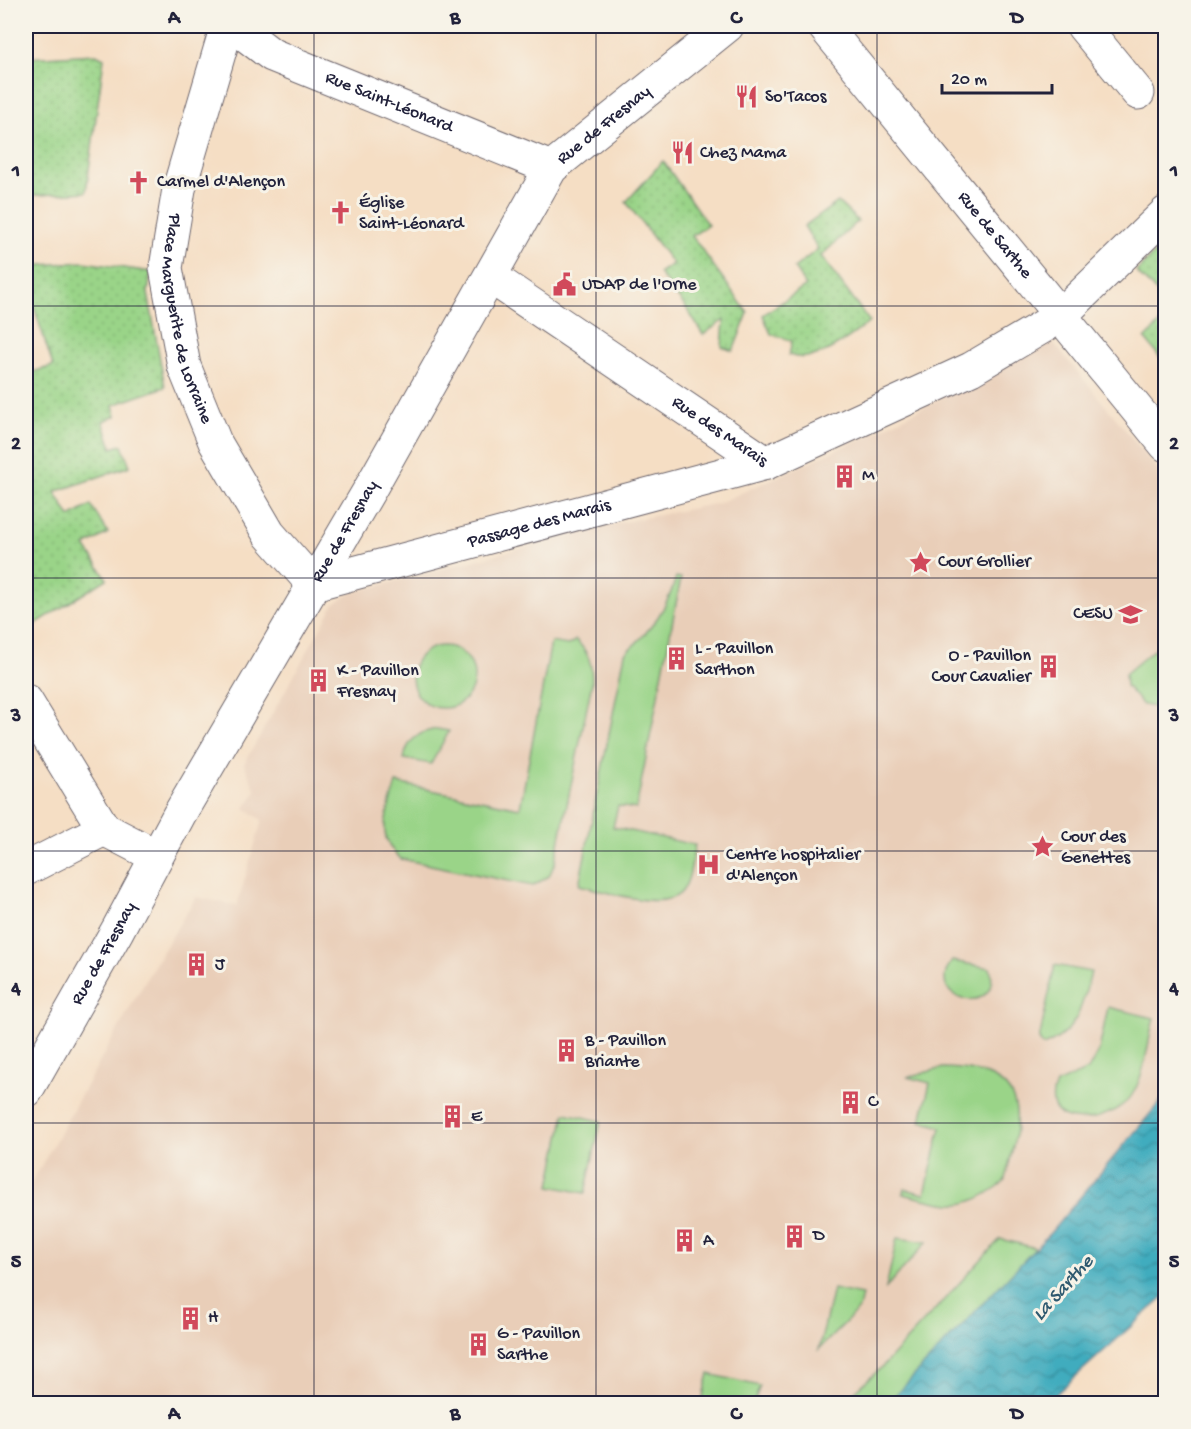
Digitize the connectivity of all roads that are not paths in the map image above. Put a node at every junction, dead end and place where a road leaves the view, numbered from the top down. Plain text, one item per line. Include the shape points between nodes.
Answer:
1 (227, 26) edge
2 (234, 26) edge
3 (727, 26) edge
4 (824, 26) edge
5 (1083, 26) edge
6 (1138, 93) dead end
7 (551, 168) junction
8 (1166, 213) edge
9 (491, 278) junction
10 (1059, 317) junction
11 (1166, 445) edge
12 (766, 463) junction
13 (313, 584) junction
14 (26, 700) edge
15 (104, 829) junction
16 (156, 856) junction
17 (26, 869) edge
18 (26, 1091) edge

1 - 13 street, Place Marguerite de Lorraine via 179,189 166,268 184,366 215,442 269,534
2 - 7 street, Rue Saint-Léonard via 272,55
3 - 7 street, Rue de Fresnay
4 - 10 street, Rue de Sarthe
5 - 6 street
7 - 9 street, Rue de Fresnay
8 - 10 street, Rue des Marais
9 - 12 street, Rue des Marais
9 - 13 street, Rue de Fresnay
10 - 11 street, Rue de Sarthe
10 - 12 street, Rue des Marais via 971,369
12 - 13 street, Passage des Marais
13 - 16 street, Rue de Fresnay
14 - 15 street
15 - 16 street
15 - 17 street
16 - 18 street, Rue de Fresnay

